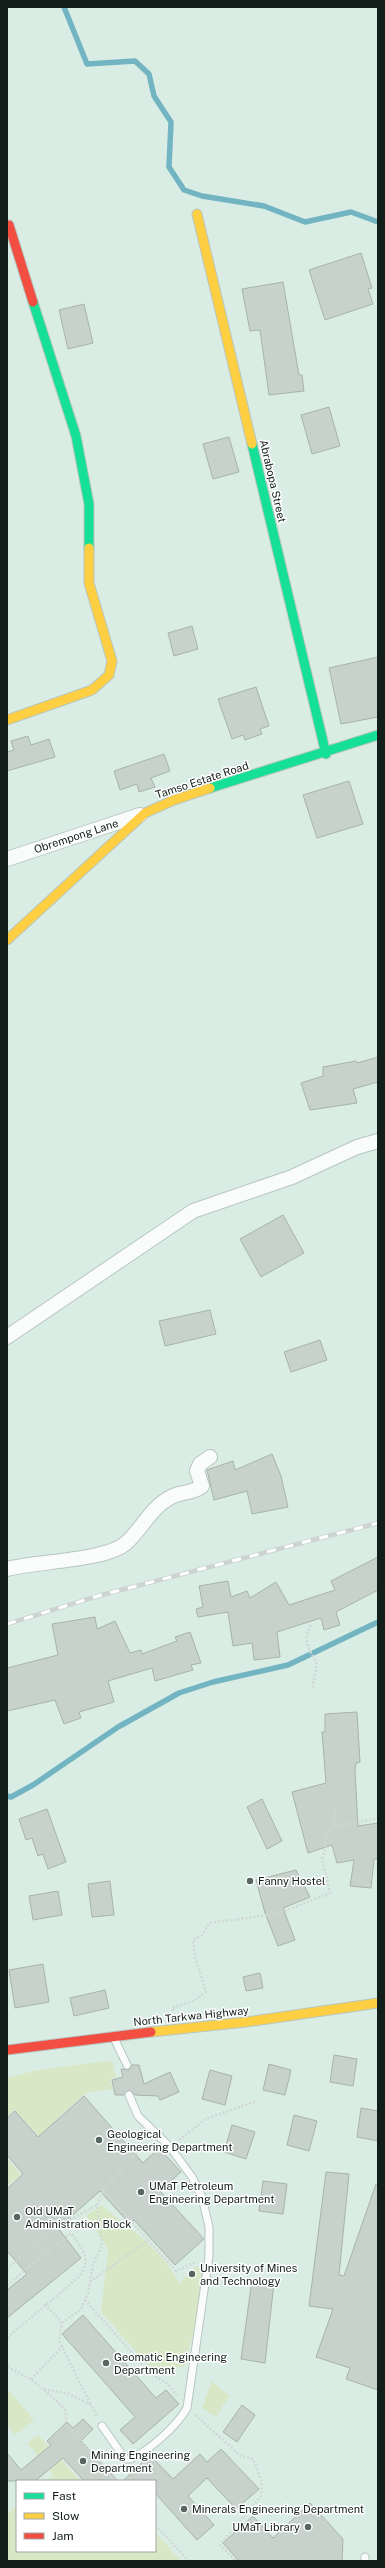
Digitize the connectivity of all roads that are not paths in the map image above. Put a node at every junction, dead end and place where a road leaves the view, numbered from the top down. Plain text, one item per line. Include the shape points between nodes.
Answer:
1 (197, 214) dead end
2 (9, 226) dead end
3 (7, 720) edge
4 (378, 735) edge
5 (326, 754) junction
6 (145, 813) junction
7 (7, 859) edge
8 (7, 940) edge
9 (378, 1141) edge
10 (7, 1337) edge
11 (210, 1457) dead end
12 (7, 1569) edge
13 (378, 2003) edge
14 (113, 2036) junction
15 (7, 2050) edge
16 (127, 2066) dead end
17 (129, 2095) dead end
18 (102, 2426) road end

1 - 5 street, Abrabopa Street
2 - 3 street via 83,465 89,504 89,582 112,661 112,671 102,685 92,690
4 - 5 street, Tamso Estate Road
5 - 6 street, Tamso Estate Road via 174,800
6 - 7 street, Obrempong Lane
6 - 8 street, Tamso Estate Road
9 - 10 street via 358,1147 292,1177 193,1211
11 - 12 street via 200,1464 197,1471 202,1486 197,1490 172,1496 140,1525 126,1543 108,1553
13 - 14 street, North Tarkwa Highway via 246,2022
14 - 15 street, North Tarkwa Highway
14 - 16 lane
17 - 18 lane via 138,2116 170,2147 192,2177 202,2197 209,2226 209,2256 187,2408 178,2422 130,2459 125,2459

